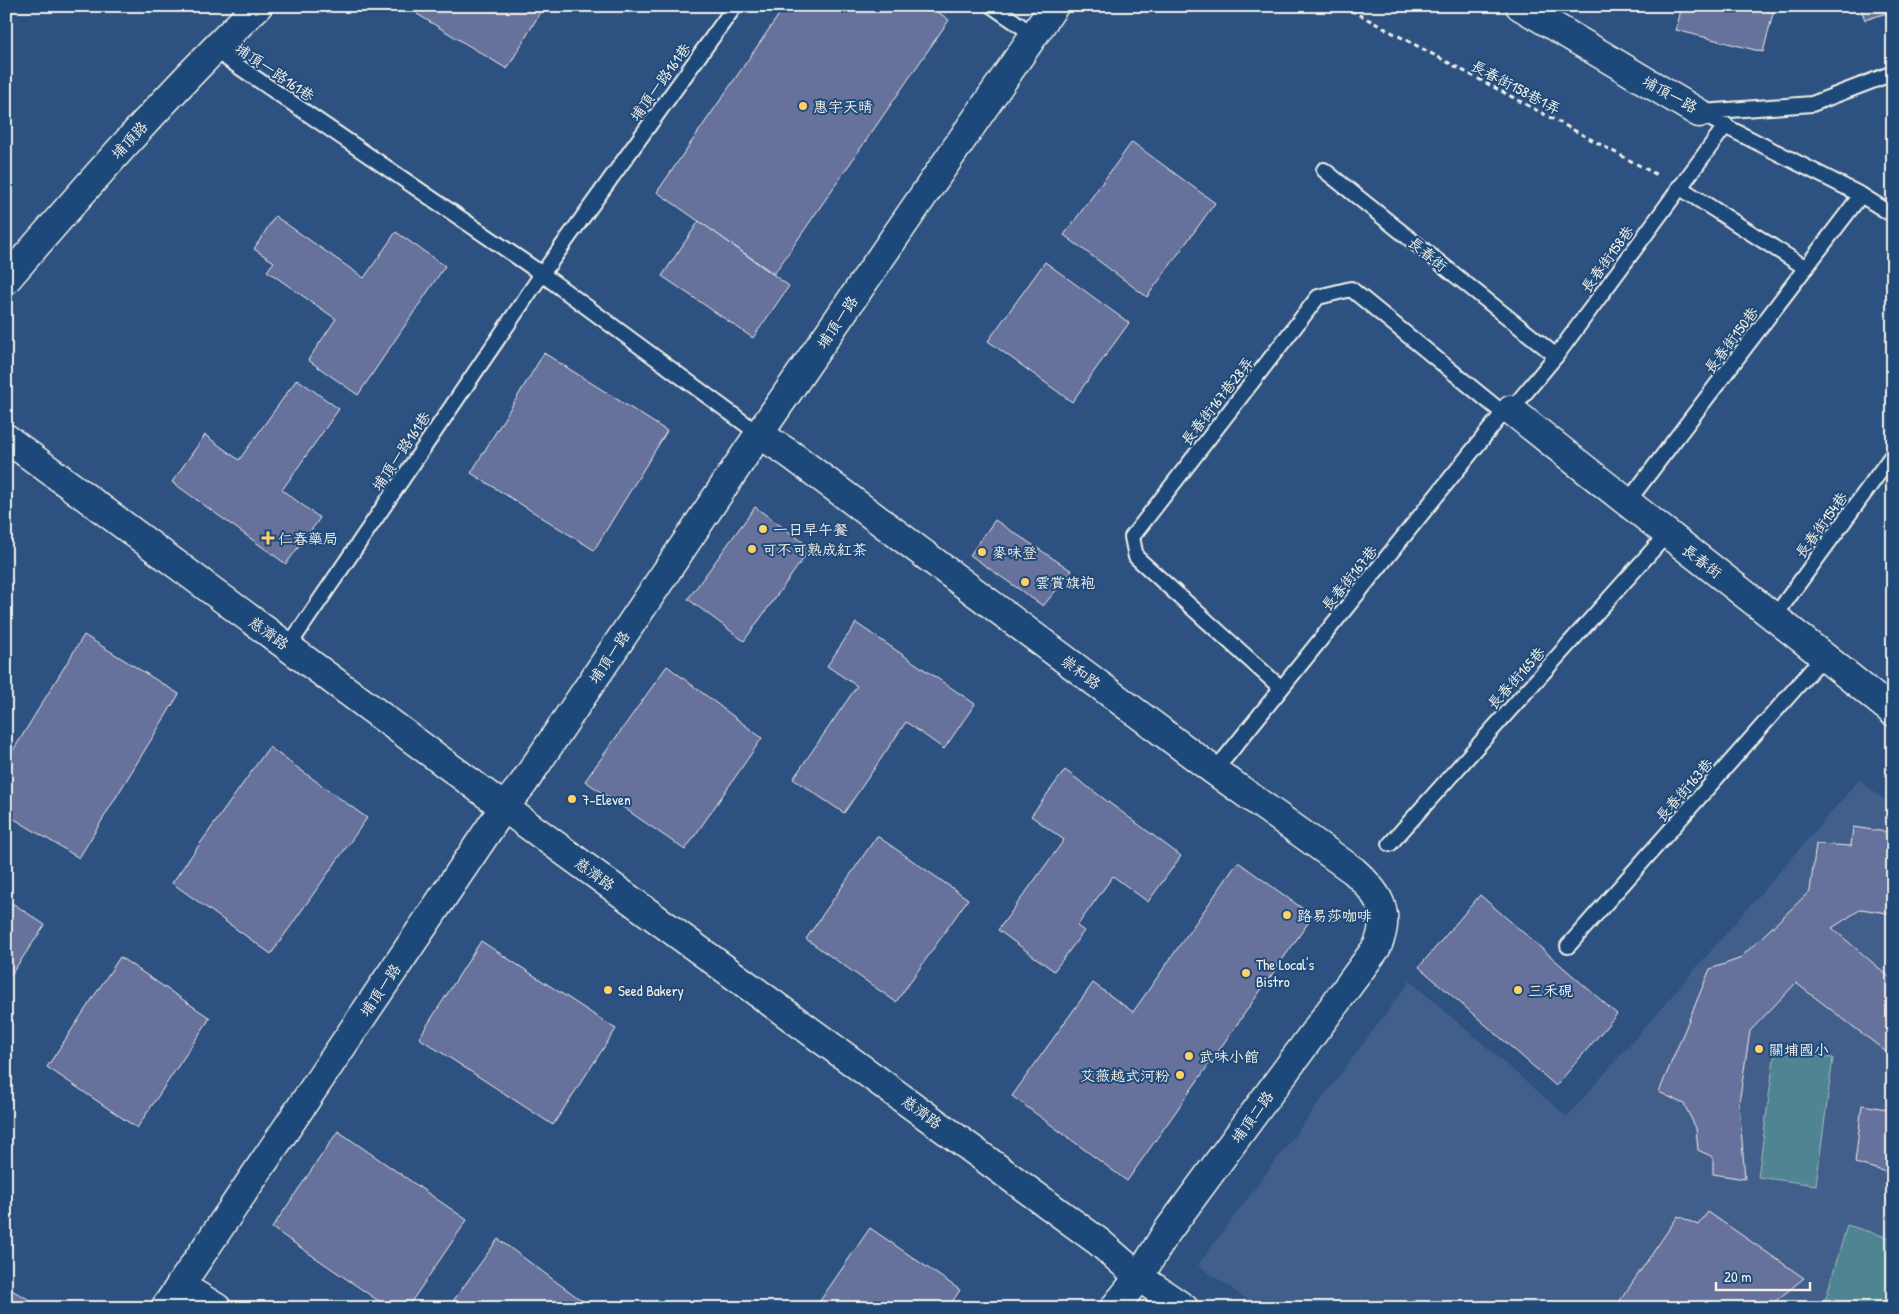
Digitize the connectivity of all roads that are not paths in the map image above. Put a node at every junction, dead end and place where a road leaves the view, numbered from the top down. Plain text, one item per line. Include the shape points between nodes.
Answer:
1 (258, 6) edge
2 (735, 6) edge
3 (992, 6) edge
4 (1054, 6) edge
5 (1520, 6) edge
6 (1034, 35) junction
7 (213, 49) junction
8 (1893, 73) edge
9 (1699, 113) junction
10 (1726, 125) junction
11 (1324, 170) dead end
12 (1679, 187) junction
13 (1861, 195) junction
14 (1893, 215) edge
15 (1806, 268) junction
16 (542, 274) junction
17 (6, 280) edge
18 (1556, 356) junction
19 (1507, 412) junction
20 (759, 434) junction
21 (6, 438) edge
22 (1893, 454) edge
23 (1626, 504) junction
24 (1667, 534) junction
25 (1775, 616) junction
26 (288, 647) junction
27 (1824, 656) junction
28 (1280, 688) junction
29 (1893, 712) edge
30 (1213, 770) junction
31 (504, 807) junction
32 (1390, 844) dead end
33 (1382, 923) joint
34 (1568, 946) dead end
35 (1139, 1277) junction
36 (180, 1285) junction
37 (166, 1308) edge
38 (217, 1308) edge
39 (1114, 1308) edge
40 (1184, 1308) edge

1 - 7 street, 埔頂路
2 - 16 lane, 埔頂一路161巷
3 - 6 lane
4 - 6 street, 埔頂一路
5 - 9 street, 埔頂一路
6 - 20 street, 埔頂一路
7 - 16 lane, 埔頂一路161巷
7 - 17 street, 埔頂路
8 - 9 lane, 埔頂一路 via 1812,104
9 - 10 lane
10 - 12 lane, 長春街158巷
10 - 13 lane
11 - 18 lane, 長春街
12 - 15 lane
12 - 18 lane, 長春街158巷
13 - 14 lane
13 - 15 lane, 長春街150巷
15 - 23 lane, 長春街150巷
16 - 20 lane, 埔頂一路161巷
16 - 26 lane, 埔頂一路161巷
18 - 19 lane, 長春街158巷
19 - 23 street, 長春街
19 - 28 lane, 長春街167巷
19 - 28 lane, 長春街167巷28弄 via 1351,289 1318,296 1132,537 1136,557
20 - 30 street, 崇和路
20 - 31 street, 埔頂一路 via 523,784
21 - 26 street, 慈濟路
22 - 25 lane, 長春街154巷
23 - 24 street, 長春街
24 - 25 street, 長春街
24 - 32 lane, 長春街165巷
25 - 27 street, 長春街
26 - 31 street, 慈濟路
27 - 29 street, 長春街
27 - 34 lane, 長春街163巷
28 - 30 lane, 長春街167巷
30 - 33 street, 崇和路 via 1373,888 1382,905
31 - 35 street, 慈濟路 via 1099,1242
31 - 36 street, 埔頂一路
33 - 35 street, 埔頂二路 via 1376,946 1166,1233
35 - 39 street, 埔頂二路
35 - 40 street, 慈濟路
36 - 37 street, 埔頂一路
36 - 38 street

